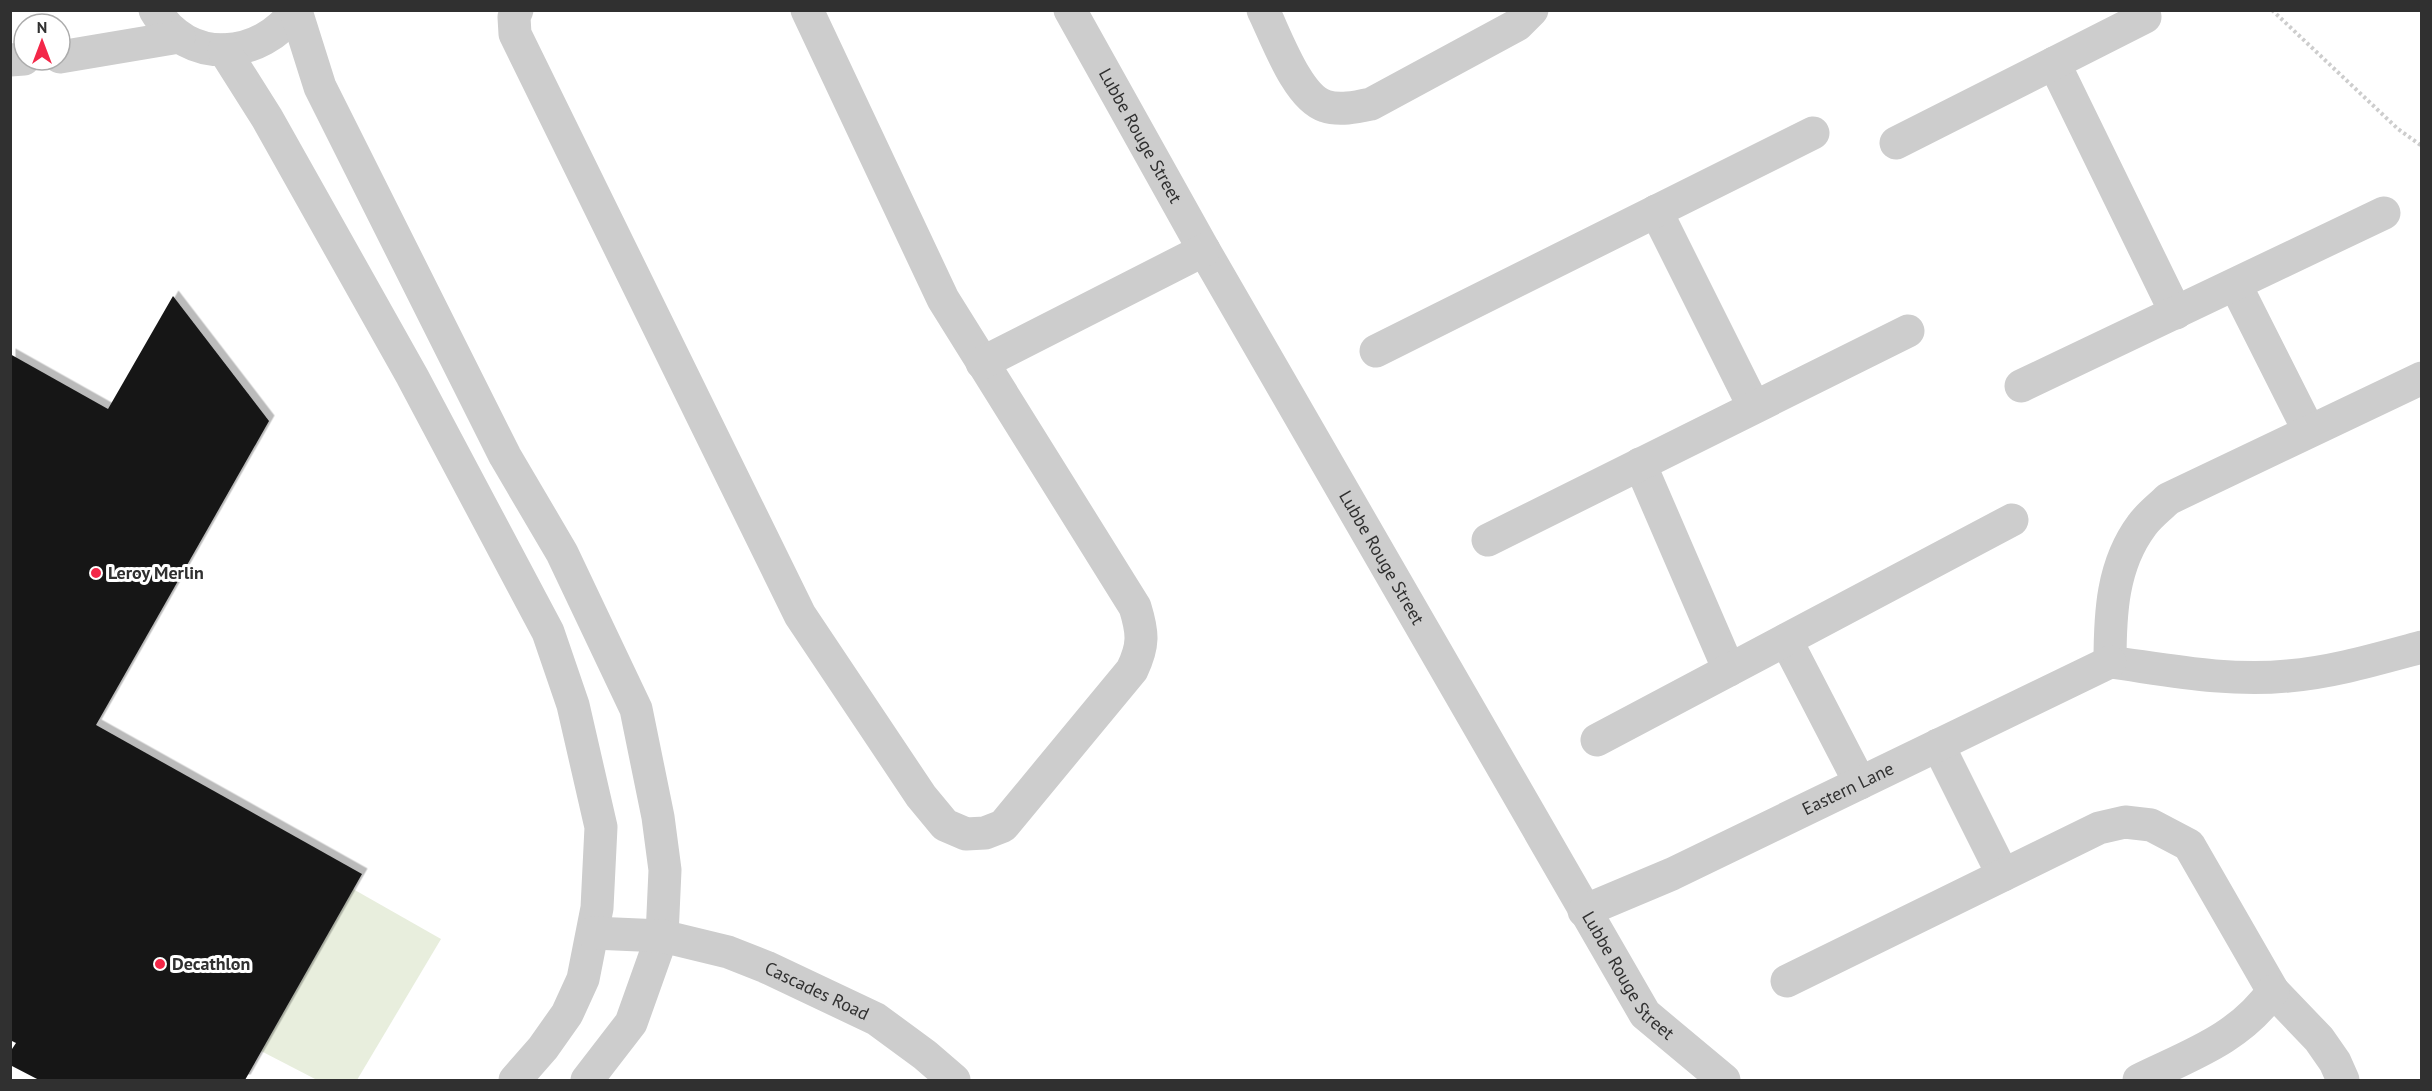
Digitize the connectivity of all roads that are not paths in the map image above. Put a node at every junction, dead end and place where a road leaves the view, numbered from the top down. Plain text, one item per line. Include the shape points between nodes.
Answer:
1 (155, 10) edge
2 (517, 10) edge
3 (807, 10) edge
4 (1070, 10) edge
5 (1263, 10) edge
6 (1532, 10) edge
7 (296, 11) edge
8 (2145, 17) dead end
9 (179, 37) junction
10 (224, 50) junction
11 (72, 55) edge
12 (2054, 63) junction
13 (1813, 133) dead end
14 (1896, 143) dead end
15 (1656, 211) junction
16 (2384, 213) dead end
17 (1204, 250) junction
18 (2236, 286) junction
19 (2176, 313) junction
20 (1908, 331) dead end
21 (1376, 351) dead end
22 (982, 363) junction
23 (2421, 378) edge
24 (2021, 386) dead end
25 (1754, 407) junction
26 (2310, 431) junction
27 (1640, 464) junction
28 (2012, 520) dead end
29 (1488, 540) dead end
30 (1786, 640) junction
31 (2421, 647) edge
32 (2110, 662) junction
33 (1729, 670) junction
34 (1597, 740) dead end
35 (1938, 745) junction
36 (1860, 783) junction
37 (2003, 875) junction
38 (1584, 911) junction
39 (593, 933) junction
40 (662, 936) junction
41 (1787, 981) dead end
42 (2273, 992) junction
43 (515, 1080) edge
44 (587, 1080) edge
45 (954, 1080) edge
46 (1724, 1080) edge
47 (2139, 1080) edge
48 (2343, 1080) edge

1 - 9 street
2 - 22 street via 515,34 801,615 921,796 945,825 966,834 985,833 1003,826 1132,670 1141,650 1141,628 1135,607
3 - 22 street via 943,299
4 - 17 street, Lubbe Rouge Street
5 - 6 street via 1310,99 1326,107 1349,108 1371,104 1517,25
7 - 10 street via 269,38 248,48
7 - 40 street via 320,87 505,456 562,553 636,710 665,870
8 - 12 street
9 - 10 street via 201,47
9 - 11 street
10 - 39 street via 267,118 412,376 548,632 573,705 601,827
12 - 14 street
12 - 19 street
13 - 15 street
15 - 21 street
15 - 25 street
16 - 18 street
17 - 22 street
17 - 38 street, Lubbe Rouge Street
18 - 19 street
18 - 26 street
19 - 24 street
20 - 25 street
23 - 26 street
25 - 27 street
26 - 32 street via 2169,499 2142,524 2122,559 2110,610
27 - 29 street
27 - 33 street
28 - 30 street
30 - 33 street
30 - 36 street
31 - 32 street via 2353,666 2287,676 2219,676
32 - 35 street, Eastern Lane
33 - 34 street
35 - 36 street, Eastern Lane
35 - 37 street
36 - 38 street, Eastern Lane via 1672,874
37 - 41 street
37 - 42 street via 2099,828 2125,822 2151,825 2170,833 2189,845
38 - 46 street, Lubbe Rouge Street via 1645,1014
39 - 40 street, Cascades Road
39 - 43 street via 583,979 567,1014
40 - 44 street via 631,1023
40 - 45 street, Cascades Road via 728,952 876,1019
42 - 47 street via 2228,1037
42 - 48 street via 2319,1039

